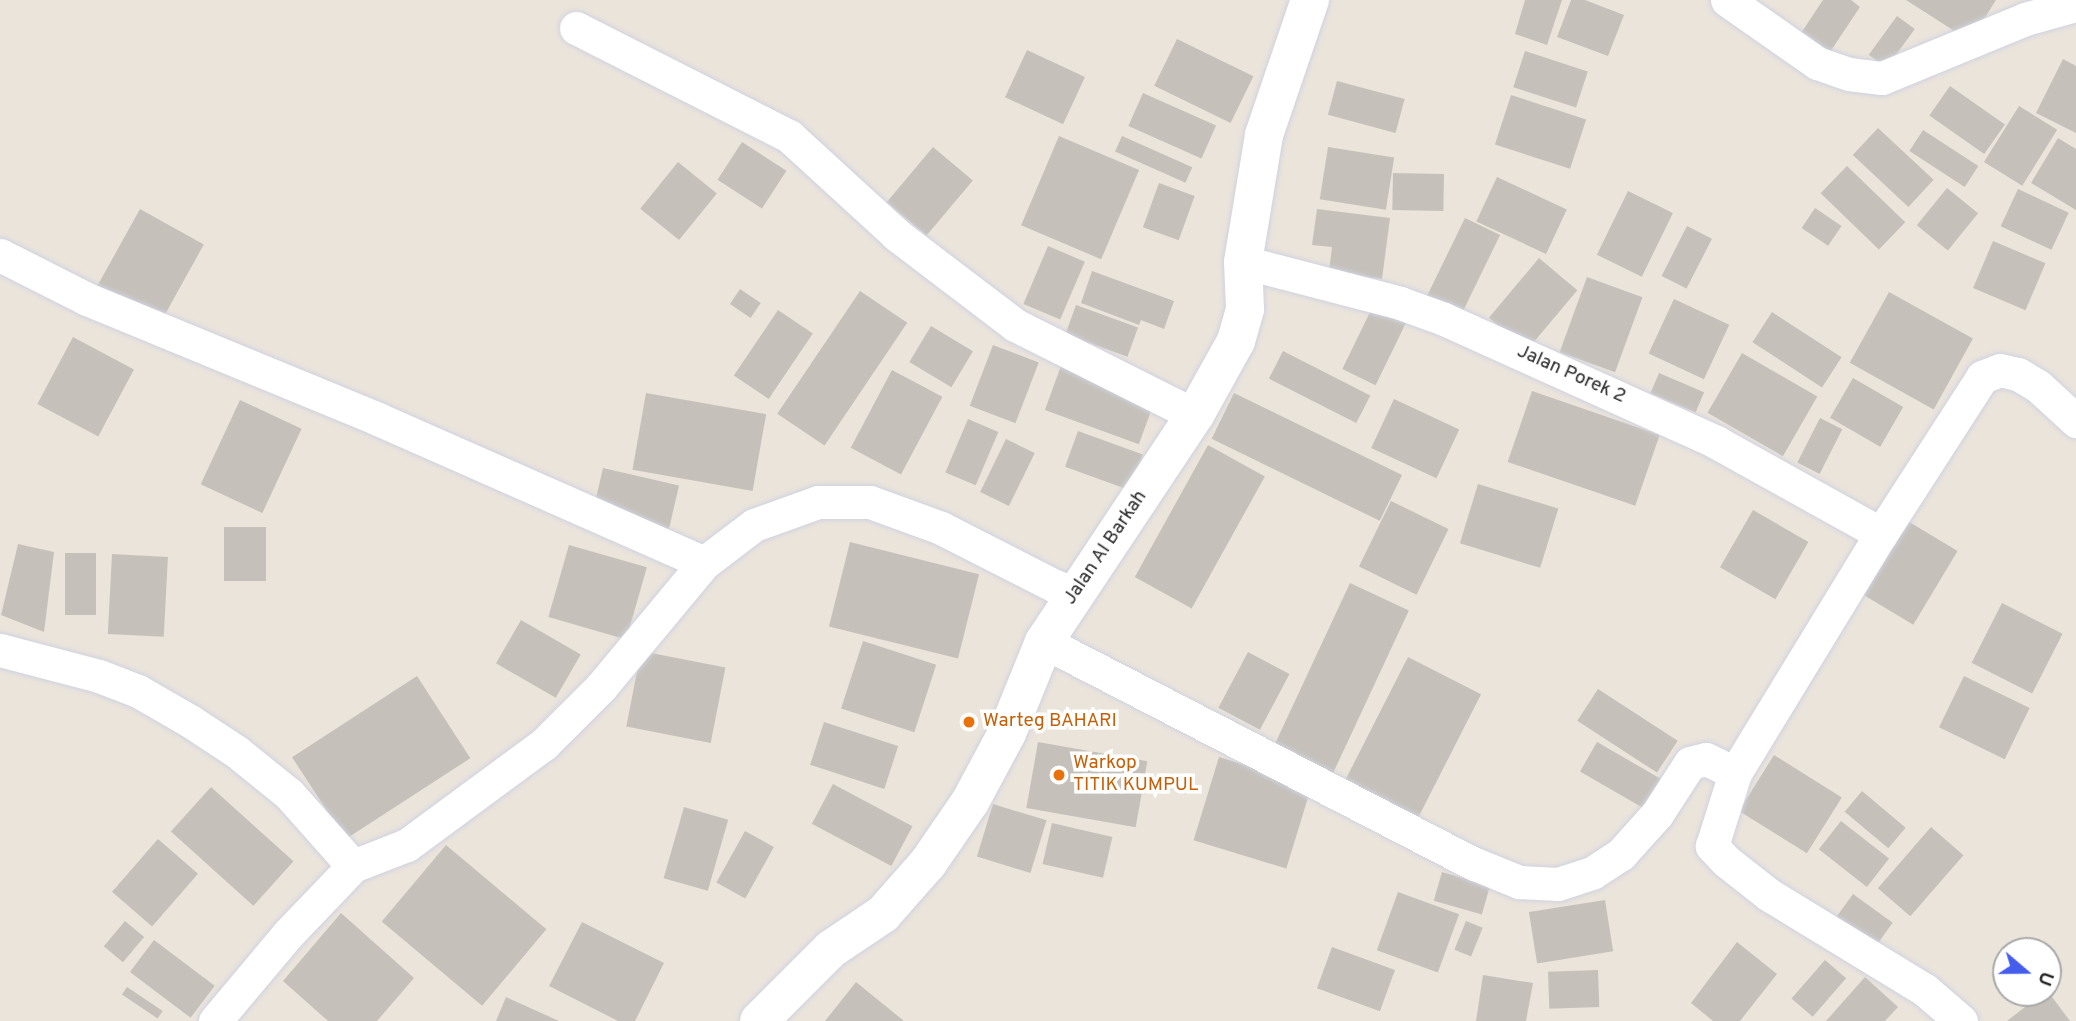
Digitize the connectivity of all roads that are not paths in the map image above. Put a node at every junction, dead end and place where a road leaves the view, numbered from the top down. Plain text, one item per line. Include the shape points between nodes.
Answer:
1 (1310, 0) edge
2 (1727, 0) edge
3 (2076, 5) edge
4 (576, 28) dead end
5 (0, 255) edge
6 (1243, 262) junction
7 (1195, 415) junction
8 (2076, 421) edge
9 (1881, 534) junction
10 (705, 563) junction
11 (1075, 593) junction
12 (1044, 642) junction
13 (0, 650) edge
14 (1735, 773) junction
15 (353, 866) junction
16 (215, 1021) edge
17 (759, 1021) edge
18 (1961, 1021) edge

1 - 6 street, Jalan Al Barkah via 1264,135
2 - 3 street via 1818,63 1849,74 1882,78 2025,19
4 - 7 street via 789,136 897,234 1015,325
5 - 10 street via 87,299 378,419
6 - 7 street, Jalan Al Barkah via 1245,309 1236,341
6 - 9 street, Jalan Porek 2 via 1444,319 1716,442
7 - 11 street, Jalan Al Barkah
8 - 9 street via 2018,374 2000,370 1982,377
9 - 14 street
10 - 11 street via 767,520 818,502 870,502 941,528
10 - 15 street via 601,687 544,744 407,845
11 - 12 street, Jalan Al Barkah
12 - 14 street via 1475,864 1519,882 1558,884 1592,873 1621,854 1657,814 1690,763 1706,759
12 - 17 street, Jalan Al Barkah via 1007,733 970,802 928,863 883,914 831,949
13 - 15 street via 99,676 138,691 190,721 289,794
14 - 18 street via 1712,846 1768,894 1925,990
15 - 16 street

